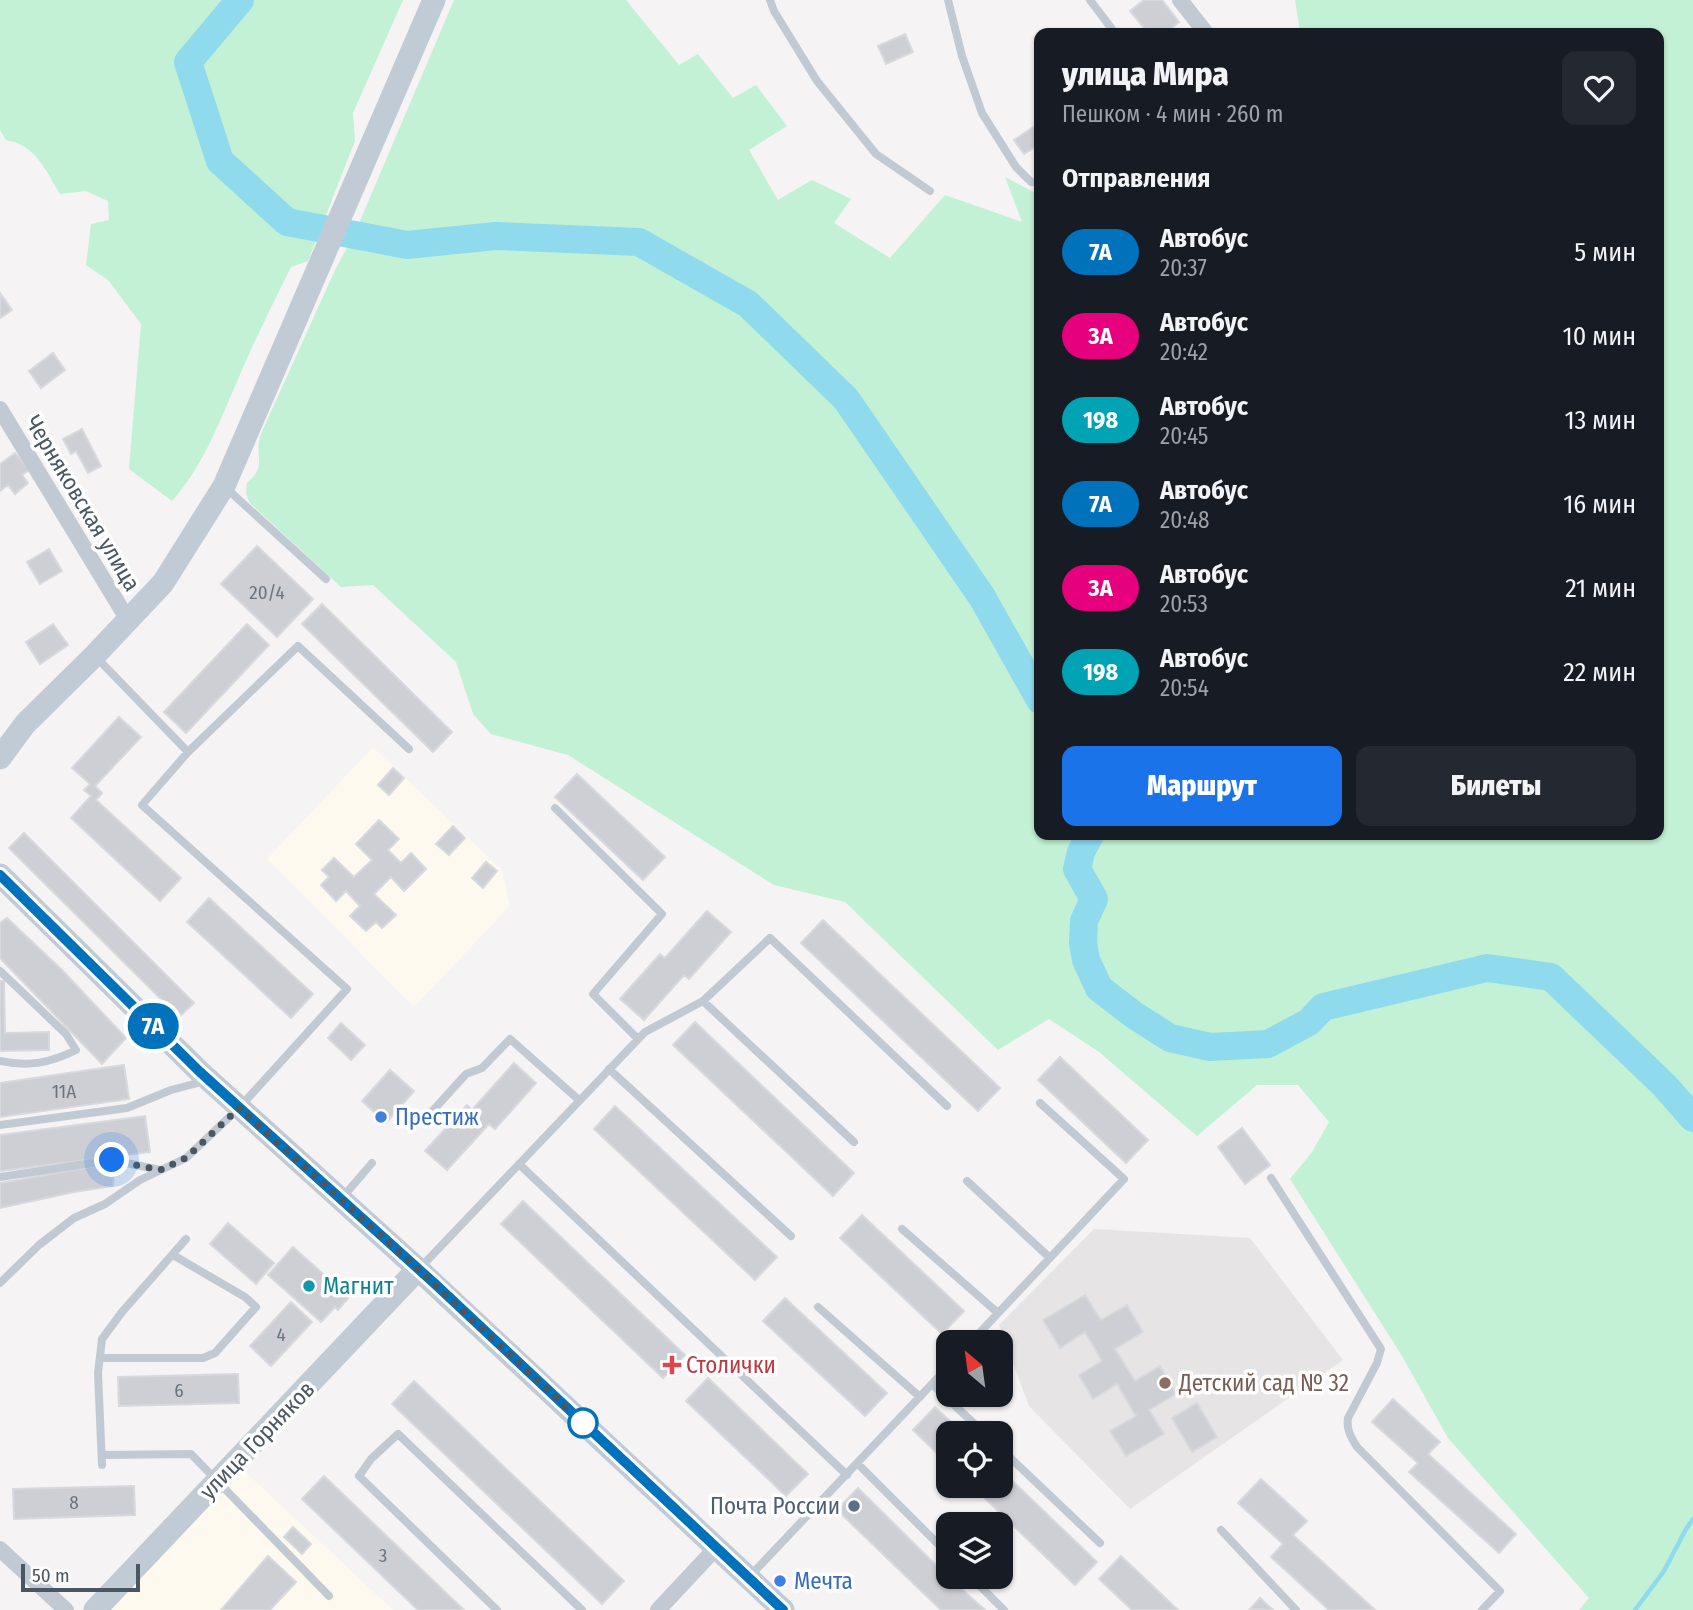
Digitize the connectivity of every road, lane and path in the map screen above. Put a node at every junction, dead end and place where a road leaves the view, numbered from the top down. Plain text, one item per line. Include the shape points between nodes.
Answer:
1 (434, 0) edge
2 (770, 0) edge
3 (948, 0) edge
4 (1090, 0) edge
5 (1180, 0) edge
6 (1111, 28) edge
7 (1202, 28) edge
8 (1034, 182) edge
9 (930, 191) dead end
10 (0, 409) edge
11 (224, 486) junction
12 (326, 579) dead end
13 (128, 621) junction
14 (95, 655) junction
15 (409, 749) dead end
16 (188, 752) junction
17 (0, 758) edge
18 (555, 808) dead end
19 (0, 875) edge
20 (0, 971) edge
21 (703, 1001) junction
22 (638, 1039) junction
23 (0, 1061) edge
24 (609, 1069) junction
25 (209, 1080) junction
26 (579, 1100) junction
27 (1040, 1103) dead end
28 (947, 1106) dead end
29 (239, 1108) junction
30 (428, 1116) dead end
31 (0, 1125) edge
32 (854, 1142) dead end
33 (372, 1163) dead end
34 (519, 1164) junction
35 (160, 1170) junction
36 (0, 1178) edge
37 (1271, 1178) dead end
38 (967, 1181) dead end
39 (340, 1199) junction
40 (902, 1228) dead end
41 (791, 1236) dead end
42 (186, 1239) dead end
43 (173, 1255) junction
44 (1050, 1258) junction
45 (418, 1269) junction
46 (0, 1283) edge
47 (818, 1307) dead end
48 (998, 1313) junction
49 (982, 1330) edge
50 (100, 1358) junction
51 (936, 1380) edge
52 (932, 1384) junction
53 (920, 1397) junction
54 (971, 1421) edge
55 (102, 1455) junction
56 (1013, 1460) edge
57 (858, 1464) junction
58 (102, 1465) dead end
59 (847, 1475) junction
60 (216, 1483) junction
61 (1221, 1530) dead end
62 (936, 1542) edge
63 (1100, 1543) dead end
64 (716, 1548) junction
65 (0, 1549) edge
66 (749, 1577) junction
67 (983, 1589) edge
68 (329, 1596) dead end
69 (66, 1610) edge
70 (95, 1610) edge
71 (497, 1610) edge
72 (582, 1610) edge
73 (658, 1610) edge
74 (783, 1610) edge
75 (1004, 1610) edge
76 (1296, 1610) edge
77 (1482, 1610) edge

1 - 11 street
2 - 9 lane via 817,81 876,154
3 - 8 lane via 982,113 1016,166
4 - 6 lane
5 - 7 street
10 - 13 street, Черняковская улица
11 - 12 lane
11 - 13 street via 163,583
13 - 14 street
14 - 16 lane
14 - 17 street via 25,724
15 - 16 lane via 298,646
16 - 29 lane via 142,805 347,989
18 - 22 lane via 662,914 593,994
19 - 25 street
20 - 23 lane via 66,1034 76,1050 57,1060 21,1066
21 - 22 lane
21 - 28 lane via 770,938
21 - 32 lane
22 - 24 lane
24 - 26 lane
24 - 41 lane
25 - 29 street
25 - 31 lane via 127,1108
26 - 30 lane via 510,1039 482,1068 466,1074
26 - 34 lane
27 - 44 lane via 1124,1179
29 - 35 lane via 186,1158
29 - 39 street
33 - 39 lane
34 - 45 lane
34 - 59 lane
35 - 36 lane via 112,1160
35 - 46 lane via 74,1217
37 - 77 lane via 1381,1349 1348,1418 1350,1435 1500,1591
38 - 44 lane
39 - 45 street
40 - 48 lane
42 - 43 lane
43 - 50 lane via 121,1312 102,1339
43 - 50 lane via 256,1307 215,1353 203,1357
44 - 48 lane
45 - 60 street, улица Горняков
45 - 64 street
47 - 53 lane
48 - 49 lane
50 - 55 lane
51 - 52 lane
52 - 53 lane
52 - 54 lane
53 - 57 lane
55 - 58 lane
55 - 60 lane via 191,1454
56 - 63 lane
57 - 59 lane
57 - 62 lane
59 - 66 lane
60 - 68 lane
60 - 70 street, улица Горняков
61 - 76 lane
64 - 66 street
64 - 73 street
65 - 69 street
66 - 74 street
67 - 75 lane
71 - 72 lane via 359,1476 398,1434

